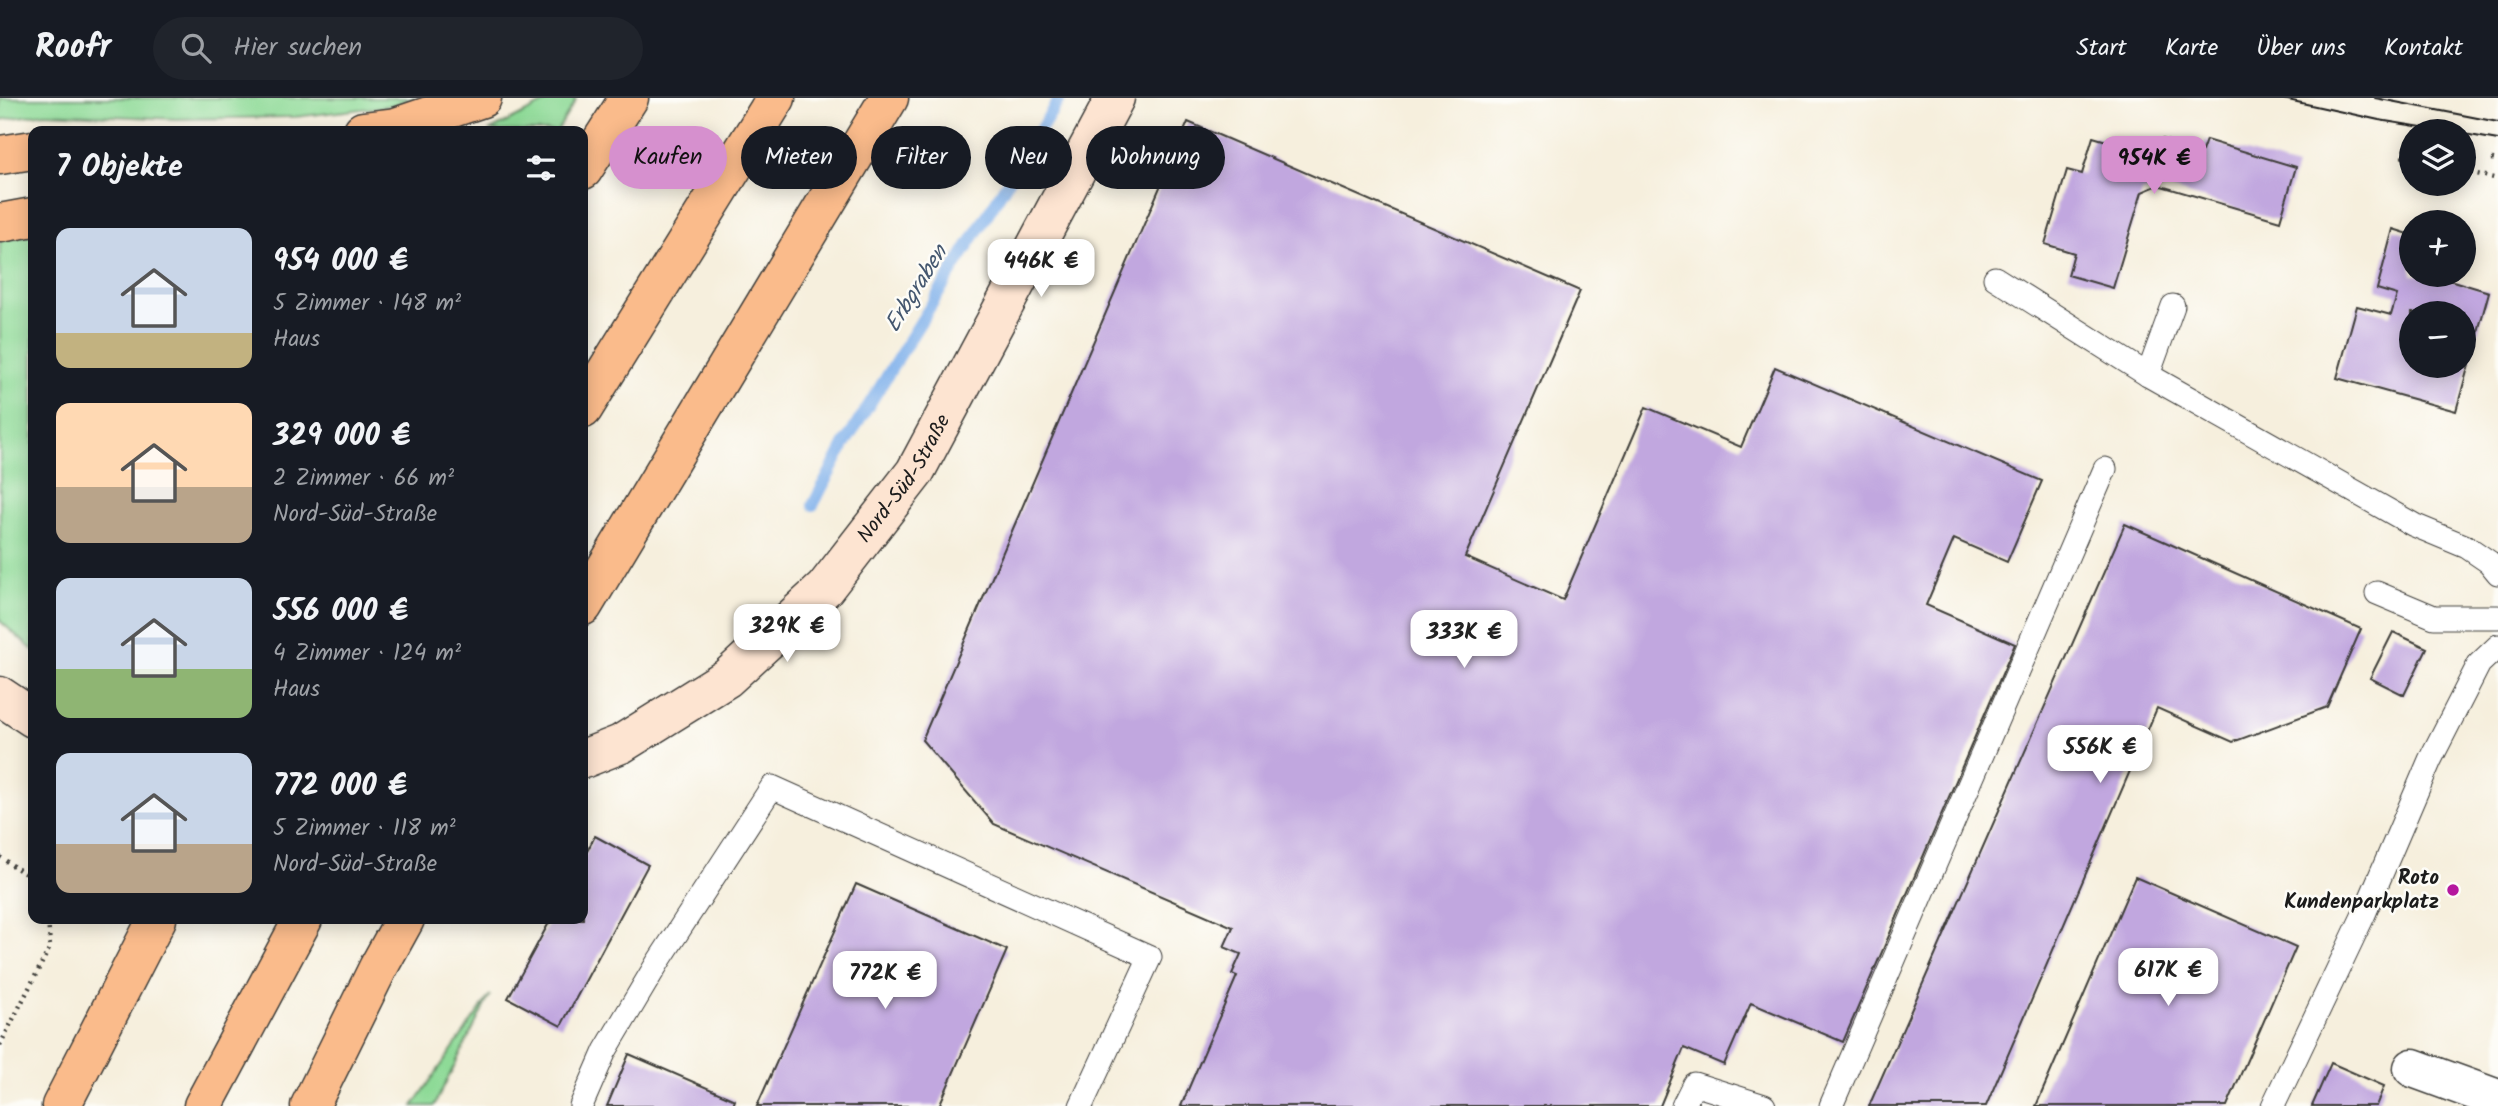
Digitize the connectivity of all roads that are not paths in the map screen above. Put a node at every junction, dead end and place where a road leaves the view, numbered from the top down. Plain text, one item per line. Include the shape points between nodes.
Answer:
1 (482, 98) edge
2 (629, 98) edge
3 (776, 98) edge
4 (889, 98) edge
5 (1115, 98) edge
6 (399, 126) edge
7 (28, 151) edge
8 (0, 155) edge
9 (588, 162) edge
10 (28, 218) edge
11 (0, 223) edge
12 (1995, 278) dead end
13 (2173, 306) dead end
14 (2148, 375) junction
15 (588, 402) edge
16 (2105, 469) dead end
17 (2498, 573) edge
18 (2377, 593) dead end
19 (588, 598) edge
20 (2498, 617) edge
21 (2498, 646) edge
22 (0, 696) edge
23 (28, 715) edge
24 (588, 757) edge
25 (154, 924) edge
26 (300, 924) edge
27 (402, 924) edge
28 (2413, 1068) dead end
29 (2498, 1099) edge
30 (61, 1106) edge
31 (203, 1106) edge
32 (310, 1106) edge
33 (581, 1106) edge
34 (1081, 1106) edge
35 (1683, 1106) edge
36 (1764, 1106) edge
37 (1830, 1106) edge
38 (2273, 1106) edge

1 - 6 highway
2 - 9 highway
3 - 15 highway
4 - 19 highway
5 - 24 main road, Nord-Süd-Straße via 915,472 825,588 727,678 621,744
7 - 8 highway
10 - 11 highway
12 - 14 lane
13 - 14 lane
14 - 17 lane via 2414,525 2467,547
16 - 37 lane
18 - 20 lane via 2434,617
21 - 38 lane via 2479,664 2430,760 2364,914
22 - 23 main road
25 - 30 highway
26 - 31 highway
27 - 32 highway
28 - 29 street
33 - 34 lane via 612,1040 772,787 1150,957
35 - 36 lane via 1694,1084

